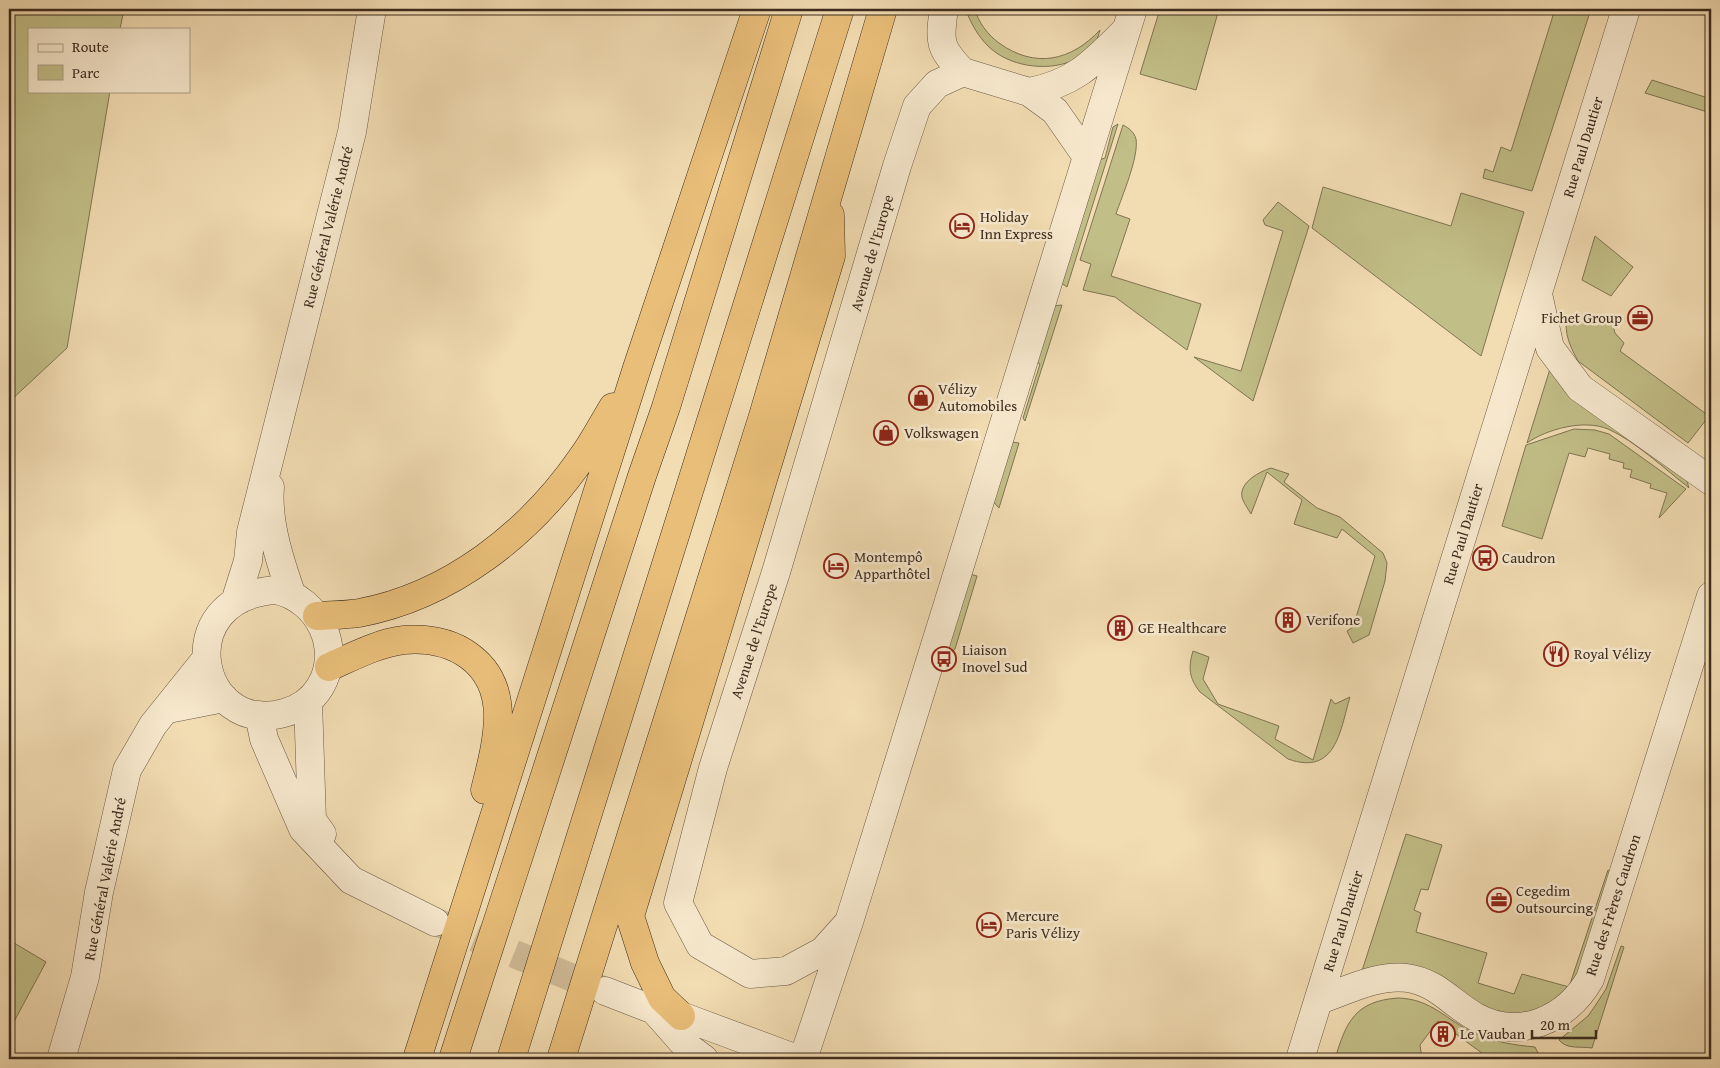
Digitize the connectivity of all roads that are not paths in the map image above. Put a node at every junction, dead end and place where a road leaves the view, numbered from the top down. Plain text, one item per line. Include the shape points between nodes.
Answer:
1 (372, 9) edge
2 (757, 9) edge
3 (789, 9) edge
4 (840, 9) edge
5 (883, 9) edge
6 (944, 9) edge
7 (1626, 9) edge
8 (1130, 19) edge
9 (963, 72) junction
10 (1029, 92) junction
11 (1087, 157) junction
12 (830, 189) junction
13 (1538, 294) junction
14 (637, 368) junction
15 (274, 443) junction
16 (1711, 482) edge
17 (291, 593) junction
18 (1711, 596) edge
19 (235, 602) junction
20 (317, 616) junction
21 (206, 659) junction
22 (328, 667) junction
23 (224, 698) junction
24 (308, 701) junction
25 (168, 709) junction
26 (259, 715) junction
27 (351, 880) junction
28 (435, 922) tunnel mouth
29 (849, 922) junction
30 (441, 984) junction
31 (605, 991) tunnel mouth
32 (828, 991) junction
33 (1319, 1000) junction
34 (654, 1010) junction
35 (681, 1016) junction
36 (60, 1059) edge
37 (417, 1059) edge
38 (453, 1059) edge
39 (511, 1059) edge
40 (561, 1059) edge
41 (704, 1059) edge
42 (797, 1059) edge
43 (803, 1059) edge
44 (812, 1059) edge
45 (1300, 1059) edge

1 - 15 street, Rue Général Valérie André via 352,132
2 - 14 highway
3 - 38 highway via 666,407
4 - 39 highway
5 - 12 highway
6 - 9 street via 940,37 950,59
7 - 13 street, Rue Paul Dautier
8 - 10 street via 1092,64 1054,87
8 - 11 street, Avenue de l'Europe
9 - 10 street
9 - 29 street, Avenue de l'Europe via 937,84 917,106 713,768 678,903 700,945 750,974 786,971 823,951
10 - 11 street via 1055,111
11 - 29 street, Avenue de l'Europe
12 - 35 highway via 831,256 630,916 645,963 662,998
12 - 40 highway
13 - 16 street via 1550,348 1580,388
13 - 33 street, Rue Paul Dautier
14 - 20 highway via 581,460 524,528 481,561 419,596 359,613
14 - 30 highway
15 - 17 street, Rue Général Valérie André via 270,491 273,525 280,563
15 - 19 street, Rue Général Valérie André via 251,532 248,560
17 - 19 street via 264,591
17 - 20 street
18 - 33 street, Rue des Frères Caudron via 1590,979 1580,996 1553,1018 1515,1026 1496,1026 1486,1022 1467,1012 1435,987 1406,978 1376,981
19 - 21 street via 219,616 209,634
20 - 22 street via 329,640
21 - 23 street via 209,675
21 - 25 street, Rue Général Valérie André
22 - 24 street via 324,680
22 - 30 highway via 402,640 434,640 462,649 474,658 494,690 498,714 493,759
23 - 25 street
23 - 26 street via 244,711
24 - 26 street via 293,711
24 - 27 street via 312,820
25 - 36 street, Rue Général Valérie André via 153,726 127,770 99,892 85,977
26 - 27 street via 264,739 303,828
27 - 28 street
29 - 32 street, Avenue de l'Europe
30 - 37 highway
31 - 34 street
32 - 43 street, Avenue de l'Europe
32 - 44 street, Avenue de l'Europe
33 - 45 street, Rue Paul Dautier
34 - 35 street
34 - 41 street via 685,1045
35 - 42 street

